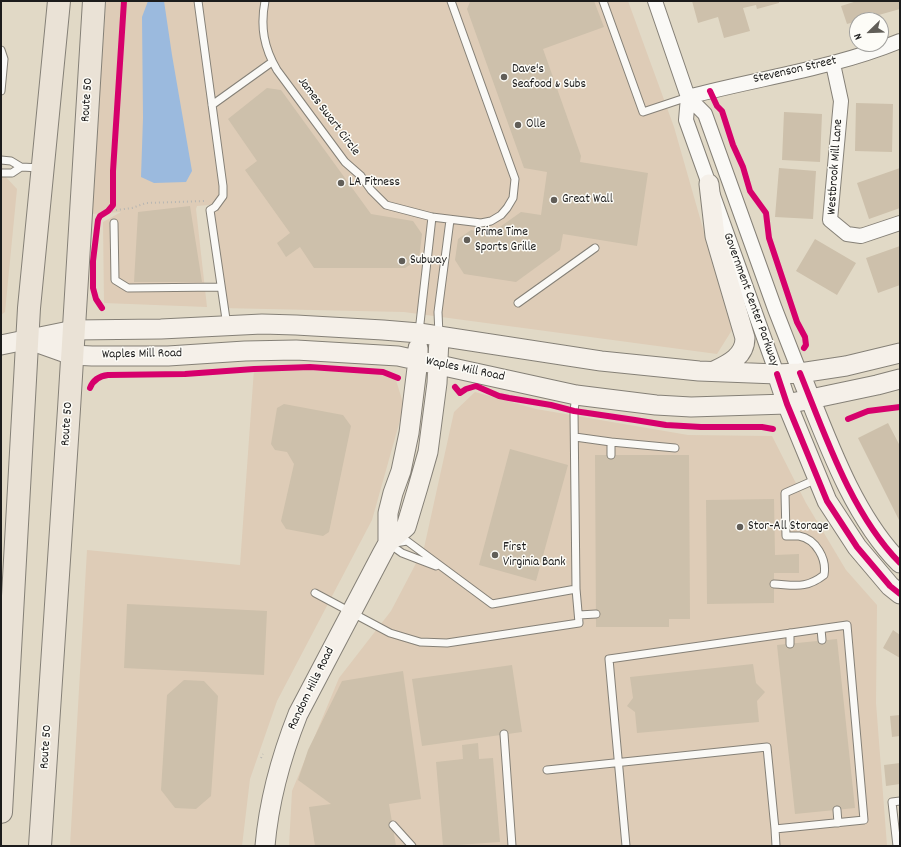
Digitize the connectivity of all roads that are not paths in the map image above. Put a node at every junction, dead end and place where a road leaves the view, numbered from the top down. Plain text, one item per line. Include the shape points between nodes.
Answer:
1 (59, 1) edge
2 (94, 1) edge
3 (198, 1) edge
4 (202, 1) edge
5 (265, 1) edge
6 (451, 1) edge
7 (604, 1) edge
8 (654, 1) edge
9 (900, 41) edge
10 (1, 50) edge
11 (272, 62) junction
12 (833, 64) junction
13 (1, 91) edge
14 (688, 97) junction
15 (212, 105) junction
16 (1, 160) edge
17 (21, 167) junction
18 (42, 168) junction
19 (1, 173) edge
20 (709, 184) junction
21 (432, 216) junction
22 (450, 220) junction
23 (114, 223) dead end
24 (900, 223) edge
25 (595, 248) dead end
26 (221, 287) junction
27 (518, 303) dead end
28 (227, 326) junction
29 (74, 330) junction
30 (419, 333) junction
31 (439, 337) junction
32 (28, 339) junction
33 (1, 345) edge
34 (900, 352) edge
35 (72, 355) junction
36 (418, 360) junction
37 (437, 364) junction
38 (714, 371) junction
39 (800, 372) junction
40 (777, 374) junction
41 (900, 378) edge
42 (576, 395) junction
43 (811, 399) junction
44 (787, 404) junction
45 (575, 437) junction
46 (611, 442) junction
47 (675, 448) dead end
48 (611, 455) dead end
49 (818, 479) junction
50 (388, 543) junction
51 (900, 563) edge
52 (444, 568) junction
53 (774, 584) dead end
54 (576, 589) junction
55 (315, 594) dead end
56 (900, 594) edge
57 (350, 613) junction
58 (596, 614) dead end
59 (579, 615) junction
60 (821, 629) junction
61 (790, 633) junction
62 (822, 640) dead end
63 (790, 644) dead end
64 (504, 734) dead end
65 (618, 763) junction
66 (547, 770) dead end
67 (900, 801) edge
68 (837, 810) dead end
69 (1, 812) edge
70 (838, 823) junction
71 (392, 824) dead end
72 (774, 829) junction
73 (40, 846) edge
74 (265, 846) edge
75 (412, 846) edge
76 (512, 846) edge
77 (626, 846) edge
78 (776, 846) edge
79 (897, 846) edge

1 - 18 main road
2 - 29 main road, Route 50
3 - 4 lane
3 - 15 lane
5 - 11 lane, James Swart Circle via 265,41
6 - 22 lane, James Swart Circle via 515,179 515,190 507,208 491,221 481,223
7 - 14 lane via 643,112
8 - 14 street, Government Center Parkway
9 - 12 street, Stevenson Street
10 - 13 lane via 4,58
11 - 15 lane
11 - 21 lane, James Swart Circle via 345,162 361,176 379,199 386,205
12 - 14 street, Stevenson Street
12 - 24 street, Westbrook Mill Lane via 841,101 830,220 847,234 861,236
14 - 20 street, Government Center Parkway via 686,120
14 - 39 street, Government Center Parkway via 705,114
15 - 26 lane via 223,196 210,210
16 - 17 lane via 11,161
17 - 18 lane
17 - 19 lane via 12,174
18 - 32 main road
20 - 38 main road via 715,236 745,338 745,344 736,358
20 - 40 street, Government Center Parkway
21 - 22 lane, James Swart Circle
21 - 30 lane
22 - 31 lane via 438,312
23 - 26 lane via 115,280 128,288
25 - 27 lane
26 - 28 lane
28 - 29 main road, Waples Mill Road
28 - 30 main road, Waples Mill Road via 296,325
29 - 32 main road, Waples Mill Road
29 - 35 main road, Route 50
30 - 31 main road, Waples Mill Road
30 - 36 main road, Random Hills Road
31 - 37 main road, Random Hills Road
31 - 38 main road, Waples Mill Road via 602,361
32 - 33 main road, Waples Mill Road
32 - 35 main road, Waples Mill Road
32 - 69 main road
34 - 39 main road, Waples Mill Road via 846,366
35 - 36 main road, Waples Mill Road via 168,356 296,350
35 - 73 main road, Route 50
36 - 37 main road, Waples Mill Road
36 - 50 main road, Random Hills Road via 409,433 388,513
37 - 42 main road, Waples Mill Road
37 - 50 main road, Random Hills Road via 438,383 428,452 406,527
38 - 40 main road, Waples Mill Road
39 - 40 main road, Waples Mill Road
39 - 43 main road, Government Center Parkway
40 - 44 main road, Government Center Parkway
41 - 43 main road, Waples Mill Road
42 - 44 main road, Waples Mill Road via 691,407
42 - 45 lane
43 - 44 main road, Waples Mill Road
43 - 51 main road, Government Center Parkway via 862,513
44 - 49 main road, Government Center Parkway
45 - 46 lane
45 - 54 lane
46 - 47 lane
46 - 48 lane
49 - 53 lane via 785,493 786,536 800,536 810,540 823,558 824,575 805,585
49 - 56 main road, Government Center Parkway via 828,501 857,547
50 - 52 lane via 402,553
50 - 52 lane via 407,541
50 - 57 main road, Random Hills Road
52 - 54 lane via 492,604
54 - 59 lane
55 - 57 lane
57 - 59 lane via 390,633 420,642 447,643 579,623
57 - 74 main road, Random Hills Road via 288,740 276,779
58 - 59 lane
60 - 61 lane
60 - 62 lane
60 - 70 lane via 847,625 864,812 864,820
61 - 63 lane
61 - 65 lane via 609,659
64 - 76 lane
65 - 66 lane
65 - 72 lane via 767,747
65 - 77 lane
67 - 79 lane via 892,802
68 - 70 lane
70 - 72 lane
71 - 75 lane
72 - 78 lane

